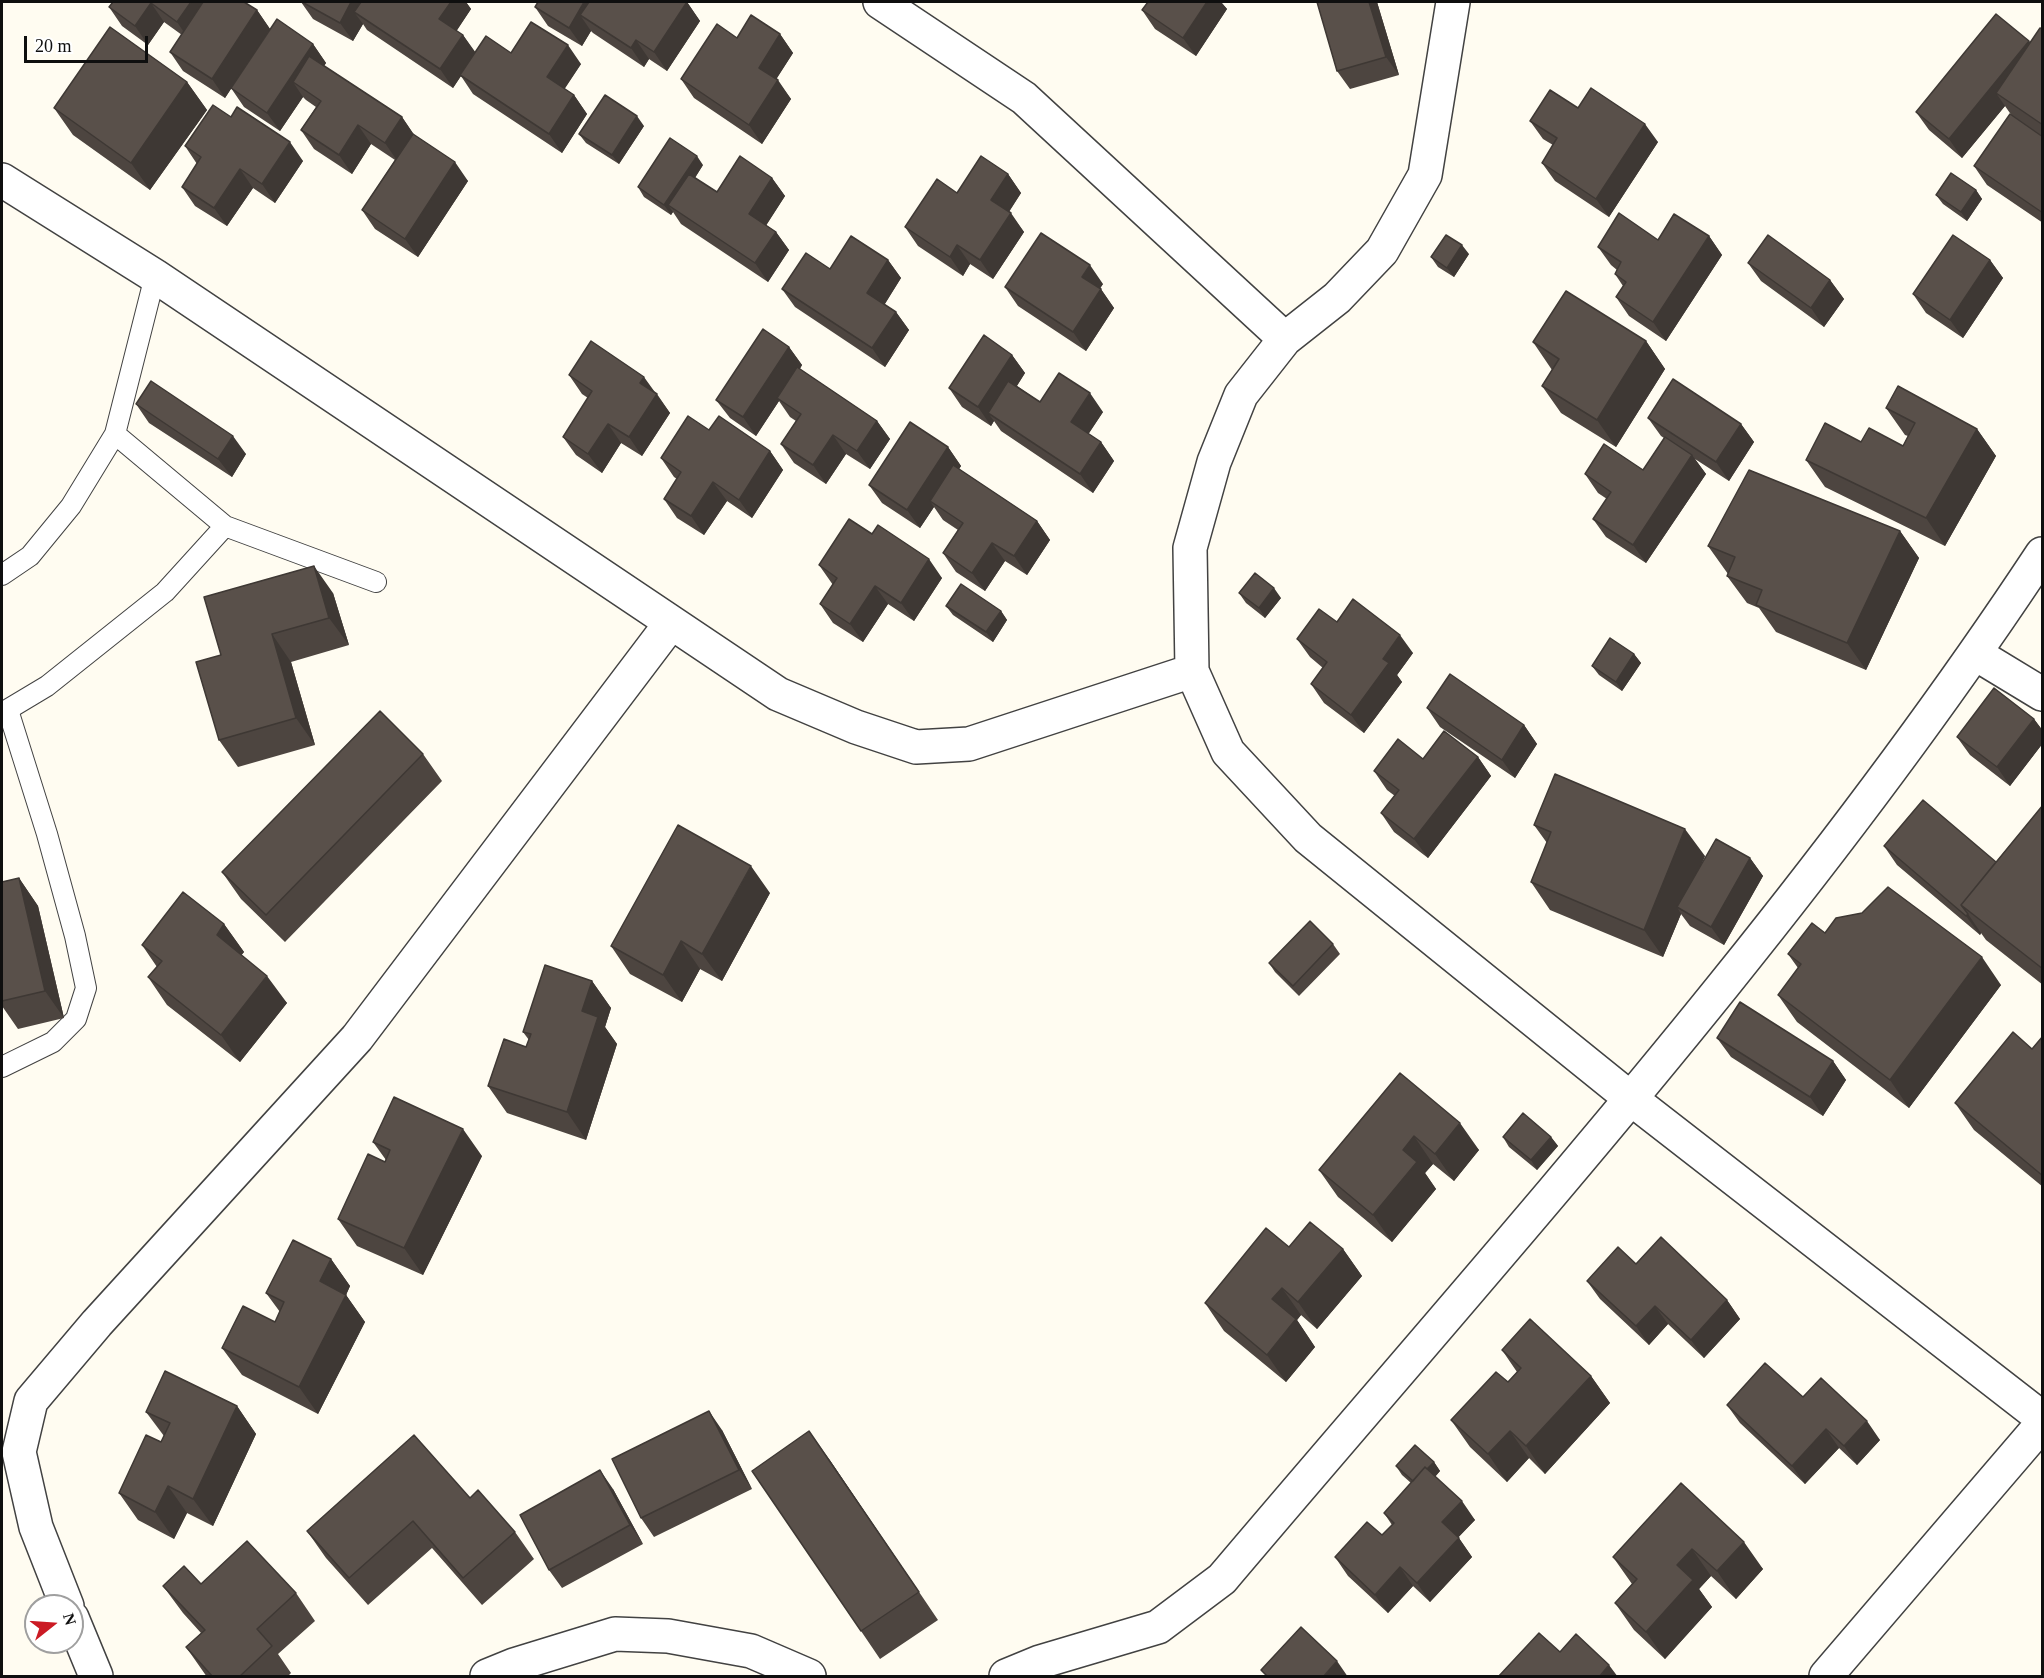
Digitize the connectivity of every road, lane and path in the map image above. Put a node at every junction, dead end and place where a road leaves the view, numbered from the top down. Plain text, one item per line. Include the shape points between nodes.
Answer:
1 (880, 2) edge
2 (1453, 2) edge
3 (2, 180) edge
4 (155, 276) junction
5 (1285, 339) junction
6 (115, 434) junction
7 (225, 526) junction
8 (2043, 554) edge
9 (2, 575) edge
10 (376, 582) dead end
11 (671, 623) junction
12 (1976, 654) junction
13 (1192, 671) junction
14 (2043, 694) edge
15 (5, 712) edge
16 (2, 1066) edge
17 (1630, 1098) junction
18 (2043, 1418) edge
19 (2043, 1424) edge
20 (62, 1594) edge
21 (84, 1648) edge
22 (96, 1677) edge
23 (487, 1677) edge
24 (809, 1677) edge
25 (1006, 1677) edge
26 (1826, 1677) edge

1 - 5 street via 1024,98
2 - 5 street via 1425,175 1382,251 1337,298
3 - 4 street
4 - 6 lane
4 - 11 street
5 - 13 street via 1241,395 1214,462 1190,548
6 - 7 lane
6 - 9 lane via 57,523 30,556
7 - 10 lane
7 - 15 lane via 165,592 46,686
8 - 12 street
11 - 13 street via 778,694 916,747 969,744
11 - 20 street via 357,1038 31,1401 19,1452 36,1527
12 - 14 street
12 - 17 street via 1787,906
13 - 17 street via 1228,752 1308,838
15 - 16 lane via 47,834 86,988 76,1019 53,1042
17 - 18 street
17 - 25 street via 1222,1579 1158,1627 1040,1662
19 - 26 street
21 - 22 street
23 - 24 street via 615,1634 668,1636 751,1651

